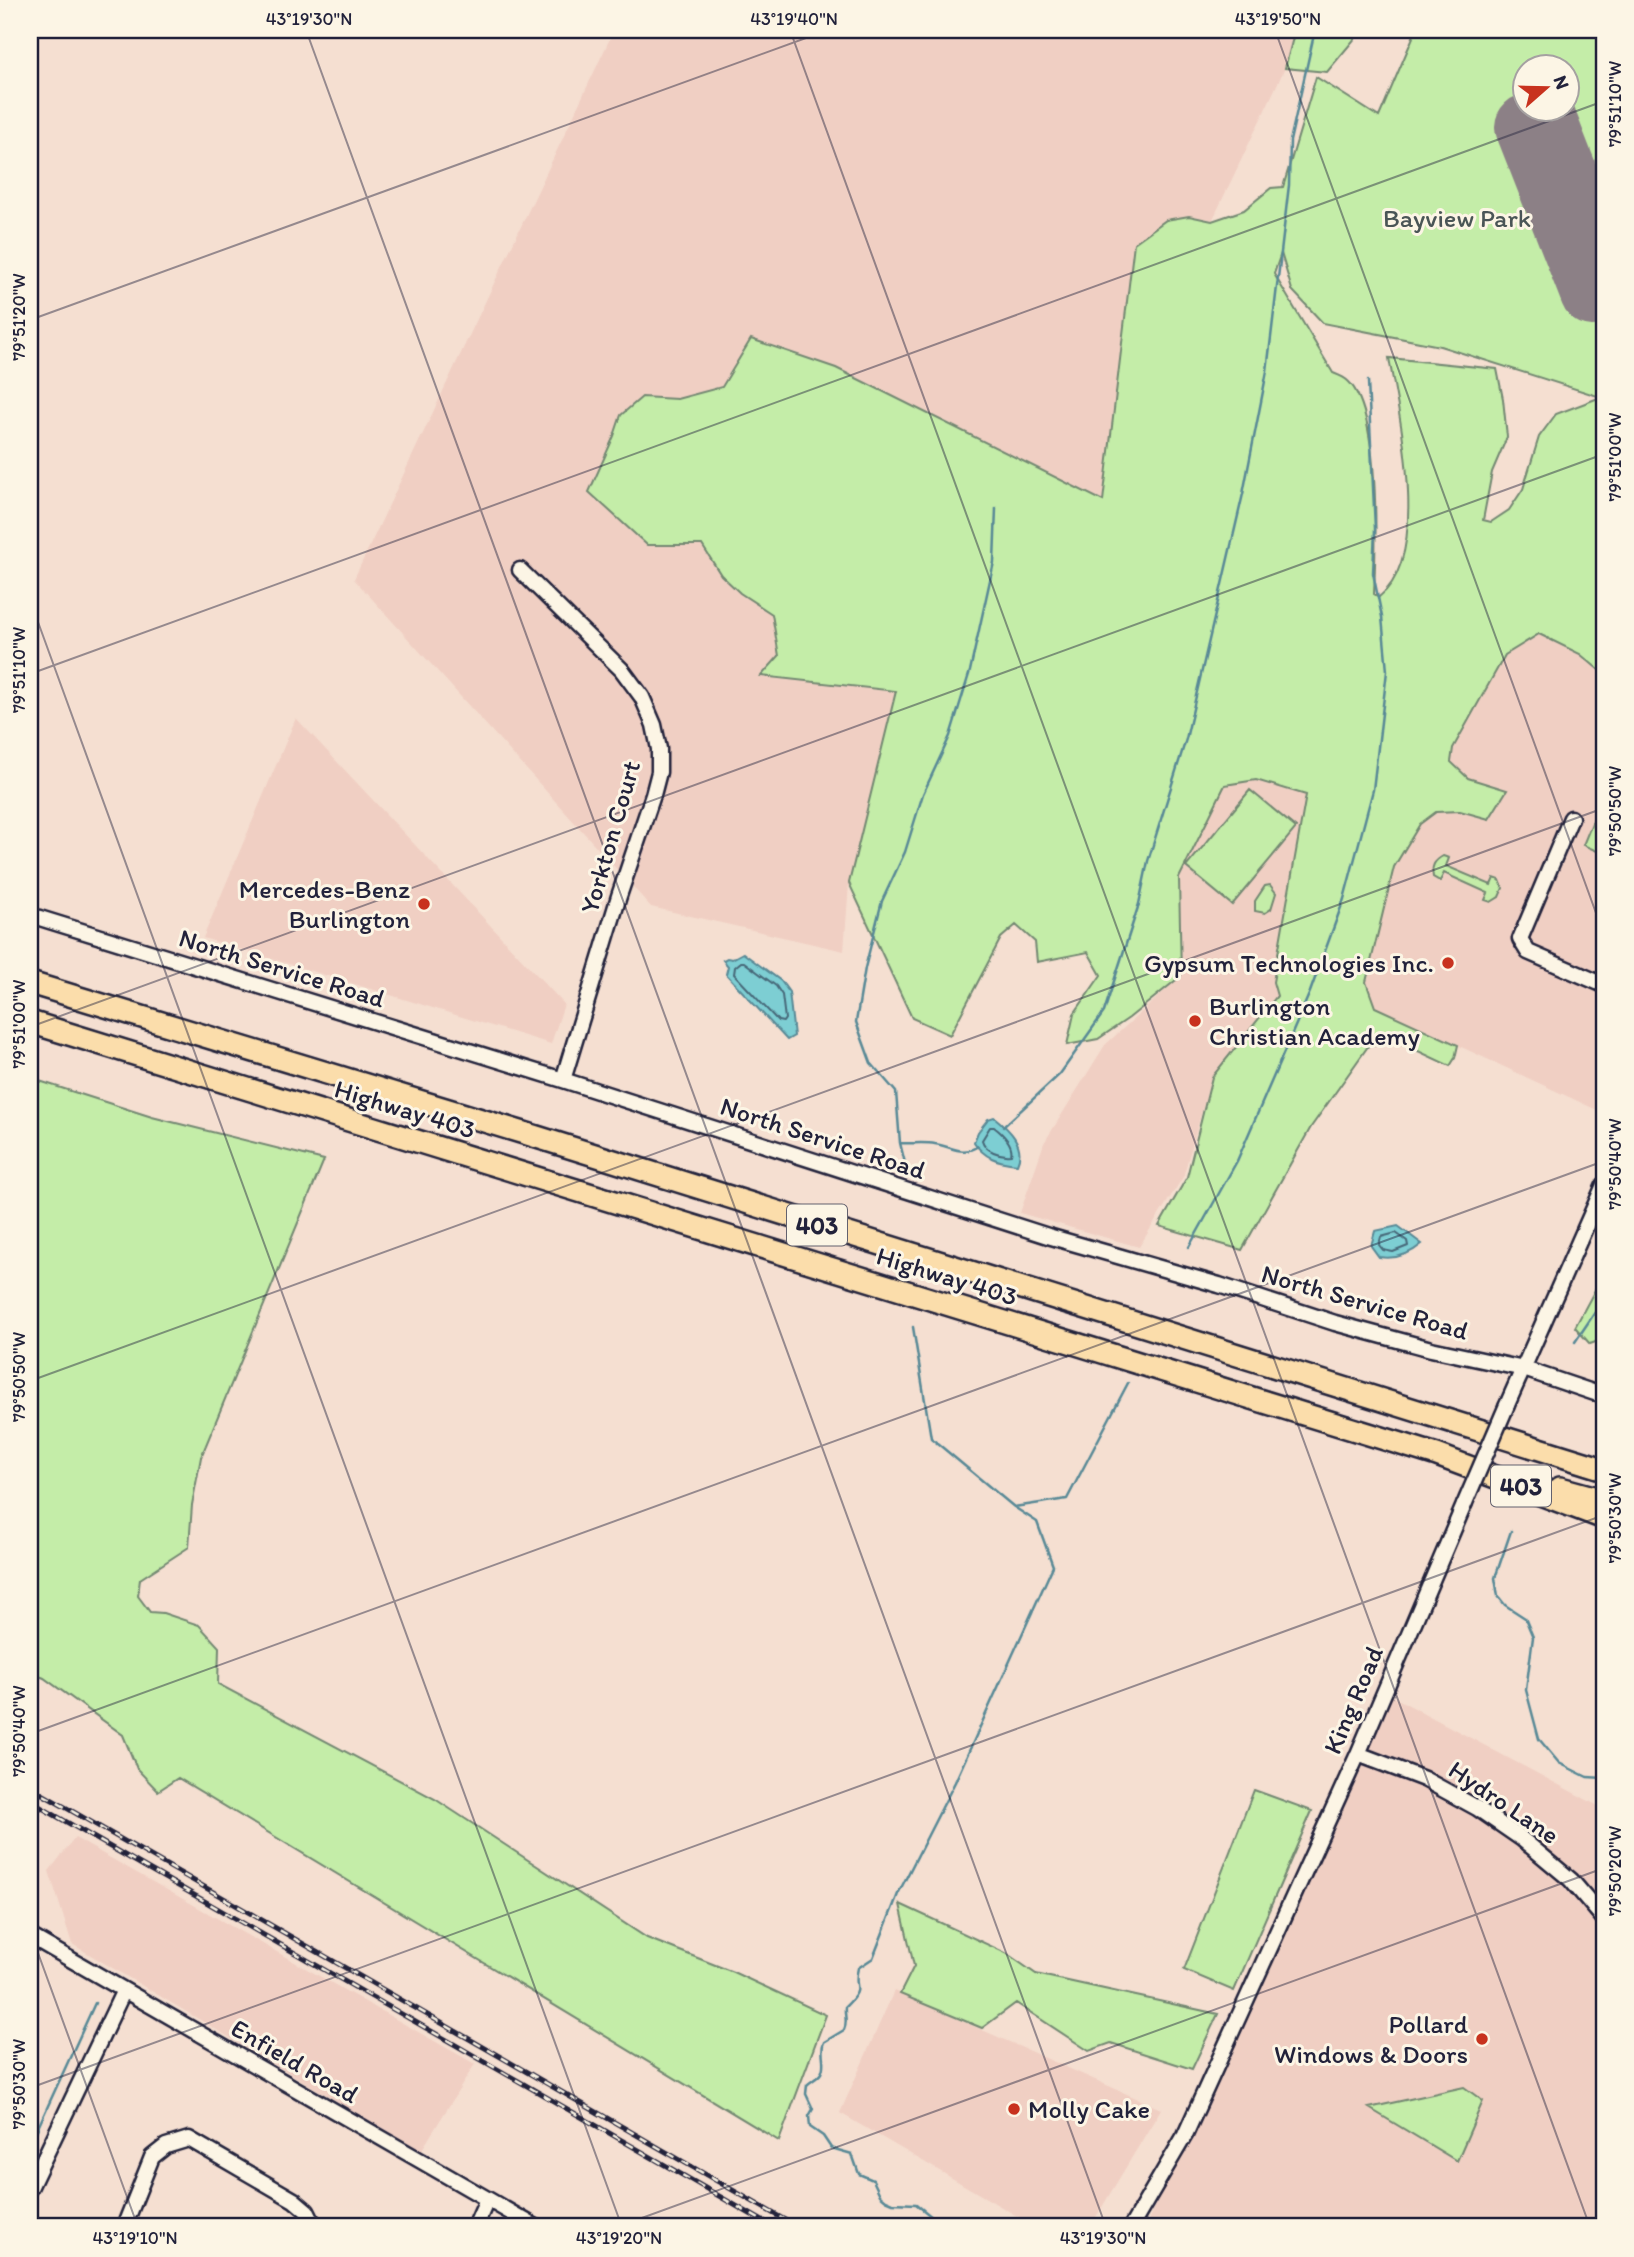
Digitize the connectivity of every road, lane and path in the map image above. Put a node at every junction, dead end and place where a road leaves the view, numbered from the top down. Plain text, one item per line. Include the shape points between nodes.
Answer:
1 (520, 570) dead end
2 (1571, 818) dead end
3 (30, 915) edge
4 (30, 983) edge
5 (1604, 985) edge
6 (30, 1023) edge
7 (563, 1080) junction
8 (1604, 1185) edge
9 (1524, 1369) junction
10 (1604, 1396) edge
11 (1437, 1455) junction
12 (1604, 1469) edge
13 (1604, 1500) edge
14 (1604, 1518) edge
15 (1357, 1754) junction
16 (1604, 1919) edge
17 (30, 1936) edge
18 (124, 1990) junction
19 (30, 2188) edge
20 (488, 2200) junction
21 (124, 2227) edge
22 (315, 2227) edge
23 (475, 2227) edge
24 (536, 2227) edge
25 (1130, 2227) edge

1 - 7 street, Yorkton Court via 622,670 642,697 659,749 653,795
2 - 5 street via 1520,939 1528,952
3 - 7 street, North Service Road
4 - 12 highway, Highway 403 / 403
6 - 11 highway, Highway 403 / 403
7 - 9 street, North Service Road via 1335,1323
8 - 9 street, King Road
9 - 10 street, North Service Road
9 - 15 street, King Road, bridge
11 - 13 highway
11 - 14 highway, Highway 403 / 403
15 - 16 street, Hydro Lane via 1424,1779 1477,1808 1571,1880
15 - 25 street, King Road via 1184,2138
17 - 18 street, Enfield Road
18 - 19 street
18 - 20 street, Enfield Road
20 - 23 street
20 - 24 street, Enfield Road
21 - 22 street via 152,2157 166,2146 189,2139 294,2200 307,2211

